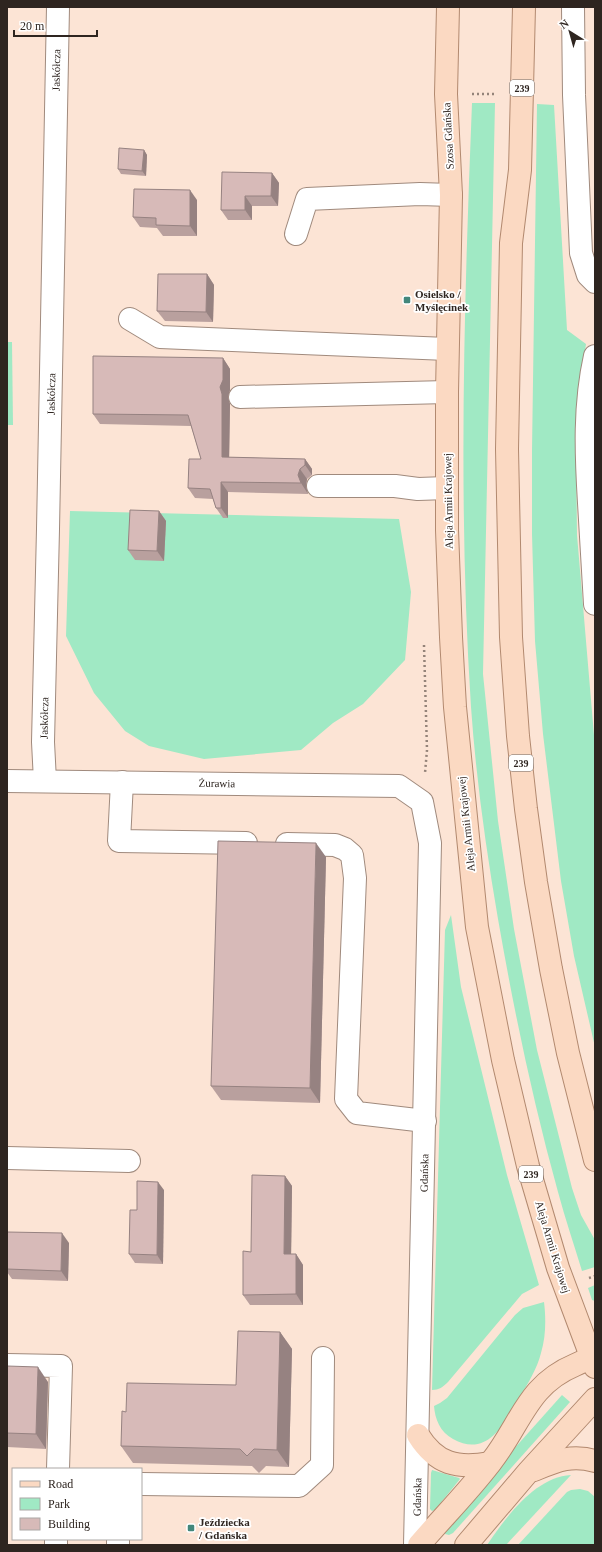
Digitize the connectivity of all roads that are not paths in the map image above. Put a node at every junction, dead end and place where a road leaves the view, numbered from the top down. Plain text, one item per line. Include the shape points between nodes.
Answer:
1 (58, 7) edge
2 (448, 7) edge
3 (524, 7) edge
4 (573, 7) edge
5 (451, 196) junction
6 (296, 234) dead end
7 (449, 266) joint
8 (595, 282) edge
9 (130, 319) dead end
10 (447, 349) junction
11 (595, 356) edge
12 (446, 392) junction
13 (240, 397) dead end
14 (318, 486) dead end
15 (447, 488) junction
16 (595, 604) edge
17 (7, 781) edge
18 (45, 781) junction
19 (122, 782) junction
20 (422, 802) joint
21 (425, 1121) junction
22 (7, 1158) edge
23 (595, 1160) edge
24 (129, 1161) dead end
25 (323, 1358) dead end
26 (594, 1361) edge
27 (7, 1365) edge
28 (595, 1399) edge
29 (418, 1435) junction
30 (595, 1461) edge
31 (490, 1463) junction
32 (58, 1468) edge
33 (529, 1472) junction
34 (142, 1484) edge
35 (415, 1545) edge
36 (419, 1545) edge
37 (466, 1545) edge

1 - 18 street, Jaskółcza via 43,742
2 - 5 main road, Szosa Gdańska / 239 via 446,94
3 - 23 main road, 239 via 520,170 510,263 507,449 511,637 526,809 551,969 568,1053
4 - 8 street via 581,253 588,275
5 - 6 street via 420,194 307,199
5 - 7 main road, Szosa Gdańska / 239
7 - 10 main road, Aleja Armii Krajowej / 239
9 - 10 street via 160,337
10 - 12 main road, Aleja Armii Krajowej / 239
11 - 16 street via 588,400 586,448
12 - 13 street
12 - 15 main road, Aleja Armii Krajowej / 239
14 - 15 street
15 - 26 main road, Aleja Armii Krajowej / 239 via 451,631 458,739 477,927 503,1060 526,1158 558,1268
17 - 18 street, Żurawia
18 - 19 street, Żurawia
19 - 20 street, Żurawia via 399,786
19 - 21 street via 119,841 335,845 352,855 355,878 346,1099 357,1113
20 - 21 street, Gdańska via 430,843
21 - 29 street, Gdańska
22 - 24 street
25 - 34 street via 322,1465 300,1486
26 - 31 main road, Gdańska via 564,1370 538,1389 507,1441
27 - 32 street via 61,1366
28 - 33 main road
29 - 31 main road via 435,1455 447,1462 460,1466
29 - 35 street, Gdańska
30 - 33 main road via 565,1458
31 - 36 main road, Gdańska
33 - 37 main road

